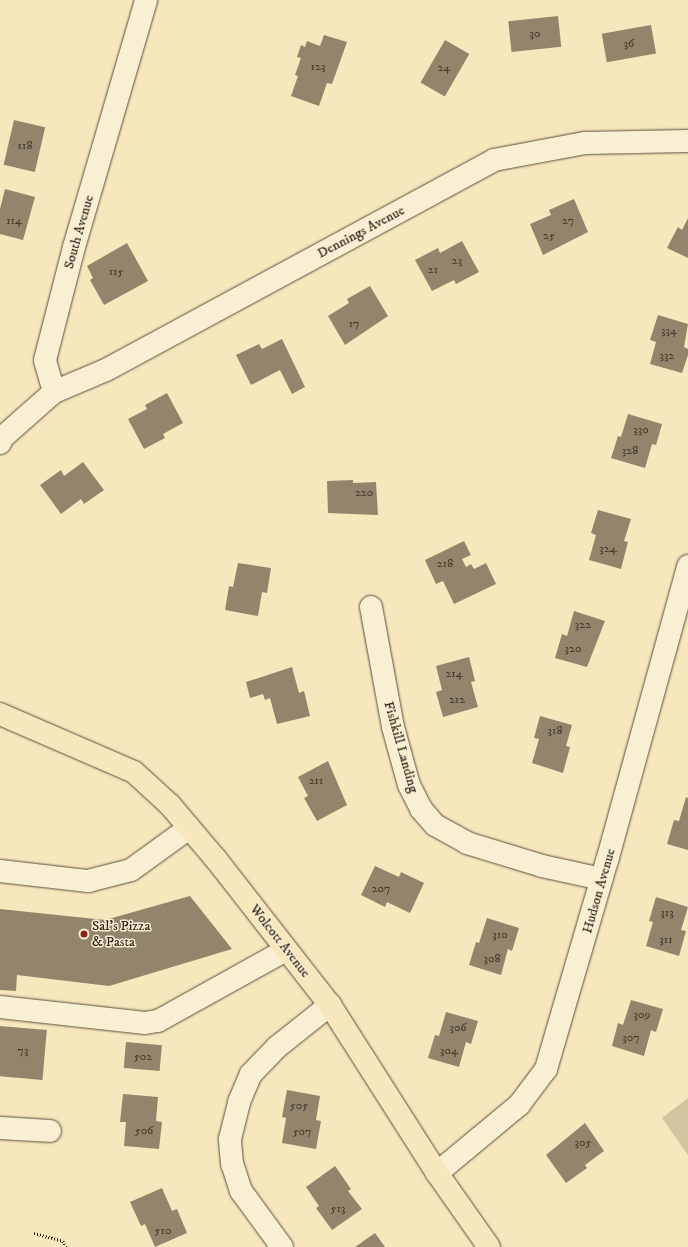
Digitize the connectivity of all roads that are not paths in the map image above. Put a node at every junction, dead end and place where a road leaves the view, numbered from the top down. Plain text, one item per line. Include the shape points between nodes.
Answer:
1 (146, 0) edge
2 (688, 141) edge
3 (54, 392) junction
4 (0, 443) edge
5 (688, 566) edge
6 (371, 607) dead end
7 (0, 714) edge
8 (189, 828) junction
9 (0, 871) edge
10 (602, 879) junction
11 (286, 950) junction
12 (330, 1005) junction
13 (0, 1007) edge
14 (0, 1128) edge
15 (50, 1131) dead end
16 (437, 1173) junction
17 (282, 1247) edge
18 (489, 1247) edge

1 - 3 street, South Avenue via 74,248 45,360
2 - 3 street, Dennings Avenue via 585,143 494,160 106,370
3 - 4 street
5 - 10 street, Hudson Avenue
6 - 10 street, Fishkill Landing via 393,727 409,785 421,809 435,825 467,843 542,866
7 - 8 main road, Wolcott Avenue via 134,772 170,805
8 - 9 street via 131,870 88,881
8 - 11 main road, Wolcott Avenue
10 - 16 street, Hudson Avenue via 546,1069 519,1105
11 - 12 main road, Wolcott Avenue
11 - 13 street via 158,1021 145,1023
12 - 16 main road, Wolcott Avenue
12 - 17 street via 277,1047 251,1074 239,1102 230,1139 232,1164 241,1191
14 - 15 street
16 - 18 main road, Wolcott Avenue

